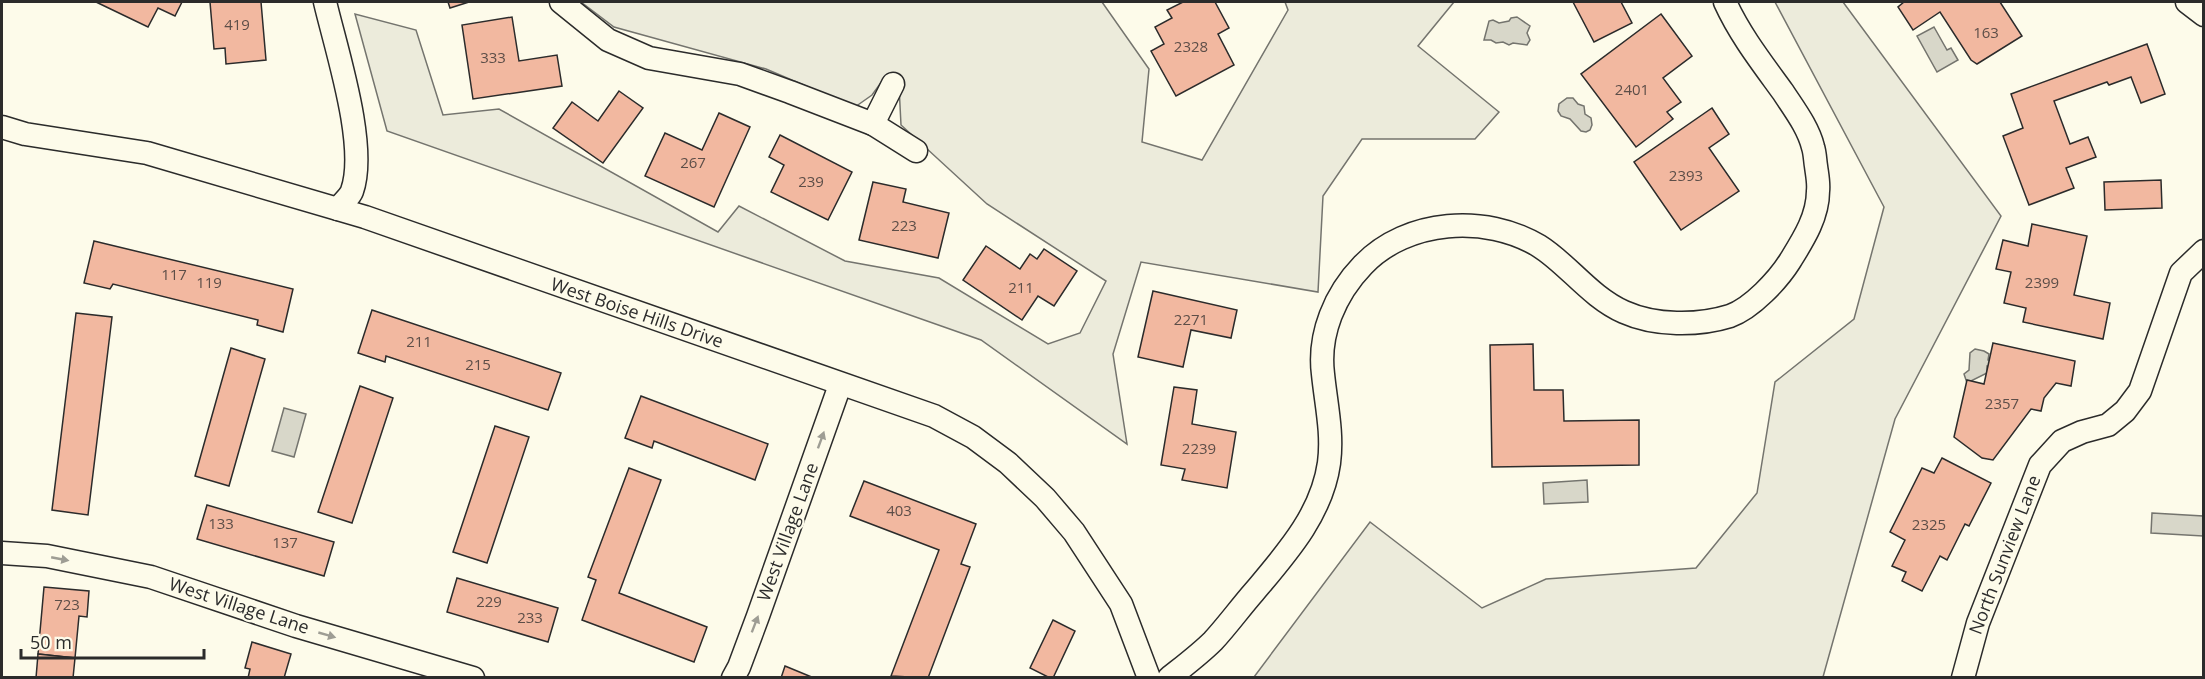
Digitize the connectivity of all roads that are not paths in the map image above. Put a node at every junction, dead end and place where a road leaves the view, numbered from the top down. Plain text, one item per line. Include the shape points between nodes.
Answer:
1 (325, 2) edge
2 (561, 2) edge
3 (1725, 2) edge
4 (2187, 2) edge
5 (2204, 15) edge
6 (893, 84) dead end
7 (873, 124) junction
8 (2, 128) edge
9 (916, 151) dead end
10 (338, 208) junction
11 (2204, 251) edge
12 (840, 385) junction
13 (2, 554) edge
14 (473, 678) edge
15 (732, 678) edge
16 (1149, 678) edge
17 (1169, 678) edge
18 (1963, 678) edge

1 - 10 street via 356,133 352,192
2 - 7 street via 608,39 649,58 740,74
3 - 17 street via 1736,26 1799,116 1814,148 1819,194 1808,231 1785,268 1759,298 1732,315 1696,322 1663,322 1624,312 1541,248 1513,233 1473,225 1435,228 1384,247 1347,283 1324,337 1322,370 1330,425 1329,463 1318,502 1293,545 1212,642
4 - 5 street
6 - 7 street
7 - 9 street
8 - 10 street, West Boise Hills Drive via 147,153
10 - 12 street, West Boise Hills Drive
11 - 18 street, North Sunview Lane via 2181,273 2139,392 2125,411 2108,424 2062,441 2040,465 1978,623
15 -> 12 street, West Village Lane
12 - 16 street, West Boise Hills Drive via 934,416 1008,463 1045,498 1074,532 1121,604
13 -> 14 street, West Village Lane via 47,556 151,577 296,626

